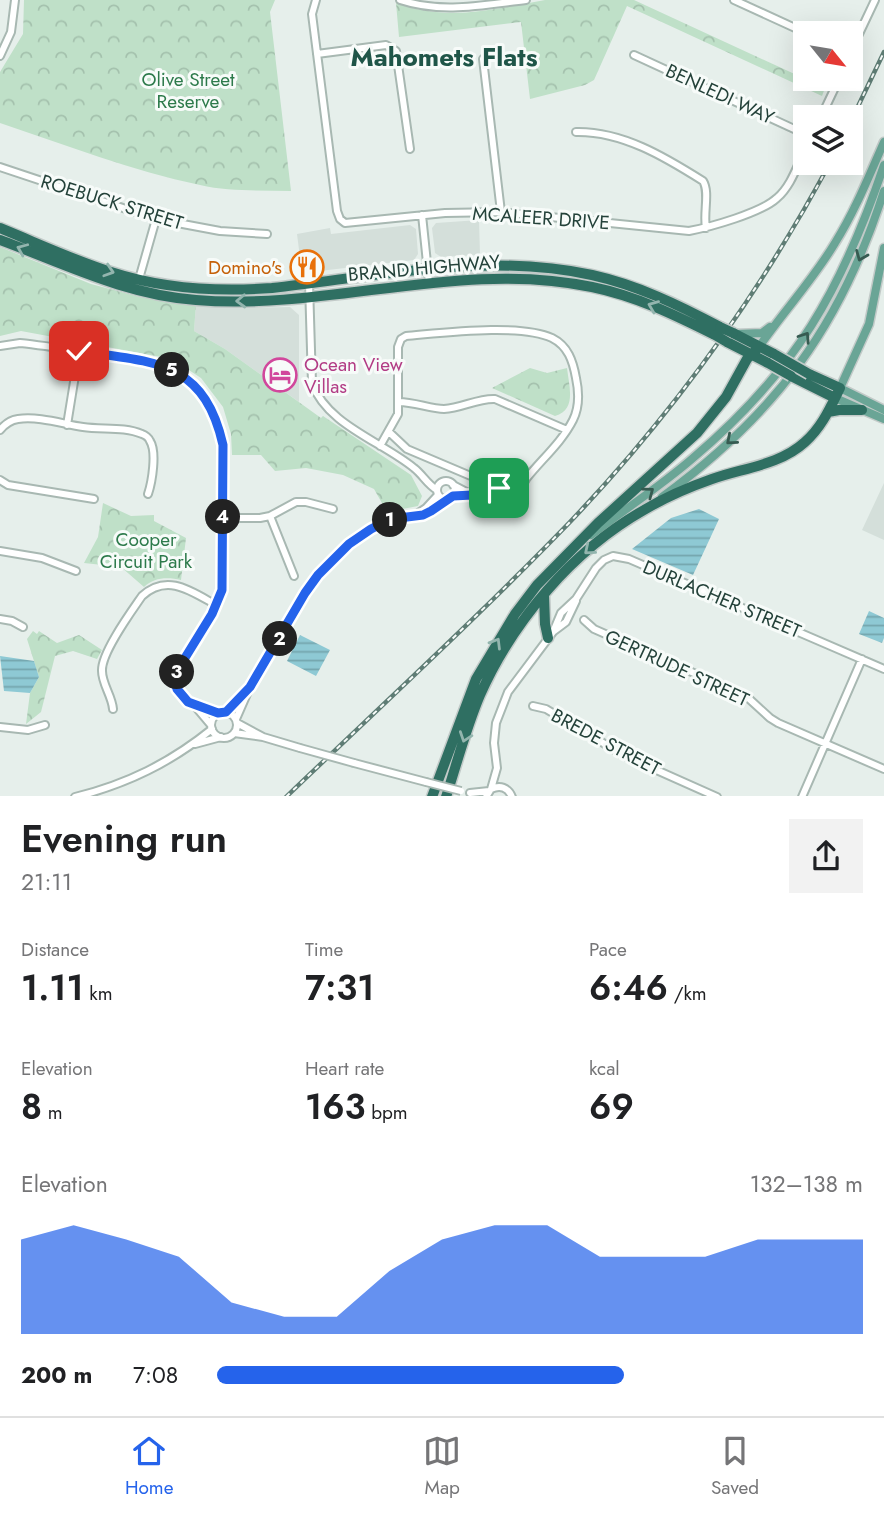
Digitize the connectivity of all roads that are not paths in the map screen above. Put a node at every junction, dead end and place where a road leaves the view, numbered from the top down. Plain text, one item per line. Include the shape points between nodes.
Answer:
1 (15, 0) edge
2 (316, 0) edge
3 (400, 0) edge
4 (526, 0) edge
5 (734, 0) edge
6 (875, 0) edge
7 (478, 3) edge
8 (863, 25) edge
9 (793, 27) edge
10 (317, 54) junction
11 (634, 54) dead end
12 (0, 56) edge
13 (483, 59) dead end
14 (793, 128) edge
15 (576, 132) dead end
16 (884, 142) edge
17 (410, 149) dead end
18 (884, 165) edge
19 (0, 167) edge
20 (793, 175) edge
21 (884, 191) edge
22 (501, 212) junction
23 (422, 215) junction
24 (156, 219) junction
25 (0, 228) edge
26 (706, 228) junction
27 (267, 234) dead end
28 (0, 240) edge
29 (884, 248) edge
30 (429, 268) junction
31 (139, 279) junction
32 (429, 282) junction
33 (309, 284) junction
34 (309, 296) junction
35 (776, 324) junction
36 (718, 331) junction
37 (732, 339) junction
38 (0, 346) edge
39 (759, 347) junction
40 (79, 351) junction
41 (750, 355) junction
42 (771, 359) junction
43 (851, 367) junction
44 (734, 381) junction
45 (837, 393) junction
46 (853, 395) junction
47 (399, 402) junction
48 (862, 410) junction
49 (884, 411) edge
50 (828, 412) junction
51 (884, 419) edge
52 (67, 425) junction
53 (0, 430) edge
54 (567, 430) junction
55 (389, 432) junction
56 (380, 446) junction
57 (421, 474) junction
58 (0, 480) edge
59 (441, 483) junction
60 (453, 485) junction
61 (519, 491) junction
62 (437, 492) junction
63 (148, 494) dead end
64 (472, 495) junction
65 (453, 496) junction
66 (94, 499) dead end
67 (445, 499) junction
68 (333, 509) dead end
69 (644, 510) junction
70 (417, 514) junction
71 (270, 516) junction
72 (223, 518) junction
73 (575, 548) junction
74 (0, 551) edge
75 (76, 570) dead end
76 (294, 576) dead end
77 (544, 595) junction
78 (216, 604) junction
79 (0, 619) edge
80 (583, 620) dead end
81 (23, 627) dead end
82 (550, 635) junction
83 (862, 659) junction
84 (884, 669) edge
85 (250, 687) junction
86 (195, 706) junction
87 (533, 706) dead end
88 (113, 709) dead end
89 (222, 713) junction
90 (236, 721) junction
91 (45, 725) dead end
92 (0, 727) edge
93 (211, 727) junction
94 (234, 733) junction
95 (221, 737) junction
96 (263, 737) junction
97 (825, 743) junction
98 (193, 745) junction
99 (496, 768) junction
100 (884, 769) edge
101 (489, 792) edge
102 (511, 794) edge
103 (472, 795) edge
104 (75, 796) edge
105 (432, 796) edge
106 (446, 796) edge
107 (717, 796) edge
108 (802, 796) edge

1 - 12 street via 11,32
2 - 10 street, MCALEER DRIVE
3 - 7 street via 451,9
4 - 7 street
5 - 9 street
6 - 8 street
10 - 17 street via 386,45 396,51
10 - 23 street, MCALEER DRIVE via 340,219 352,224
11 - 14 street, BENLEDI WAY
13 - 22 street
15 - 26 street via 593,132 651,150 703,181
16 - 35 main road via 835,244
73 -> 18 main road via 693,459 773,380 822,312 847,264
19 - 24 street, ROEBUCK STREET
20 - 26 street, MCALEER DRIVE via 777,198 764,207
21 -> 69 main road via 843,297 783,386 742,431
22 - 23 street, MCALEER DRIVE
22 - 26 street, MCALEER DRIVE via 670,230
23 - 30 street
24 - 27 street, ROEBUCK STREET
24 - 31 street
25 -> 31 highway, BRAND HIGHWAY
34 -> 28 highway, BRAND HIGHWAY via 226,301 166,296 107,282
29 - 43 main road via 869,324
30 - 32 street
30 - 33 highway, BRAND HIGHWAY
30 - 36 highway, BRAND HIGHWAY via 528,265 592,275 666,300
31 - 33 highway, BRAND HIGHWAY via 198,289
32 - 34 highway, BRAND HIGHWAY
36 -> 32 highway, BRAND HIGHWAY via 592,286 521,279
33 - 34 street
34 - 56 street via 316,395
35 - 37 main road via 762,333
35 - 39 main road
36 - 37 highway, bridge
37 - 39 highway
37 - 41 highway
37 - 44 highway via 738,357
38 - 40 street via 20,343
39 - 41 highway
39 - 42 highway
40 - 52 street
40 - 72 street via 163,366 182,375 205,396 223,445
41 - 42 highway
41 - 44 highway
42 - 45 highway, bridge
43 - 45 main road
43 - 46 main road
44 - 73 highway via 697,433
45 - 46 main road
45 - 48 main road
45 - 50 highway
46 - 49 main road
47 - 54 street via 443,409 495,399
47 - 54 street via 398,347 406,336 486,331 537,334 563,346 574,367 579,394
47 - 55 street
48 - 50 highway
48 - 51 main road
50 - 69 highway via 822,424 790,453 711,479
52 - 53 street via 17,419
52 - 63 street via 122,429 150,439 152,481
54 - 61 street
55 - 56 street
55 - 61 street via 407,449 499,488
56 - 57 street
57 - 59 street
57 - 62 street
58 - 66 street
59 - 60 street
59 - 62 street
60 - 64 street
60 - 65 street
61 - 64 street via 514,503 506,506
62 - 67 street
62 - 70 street
64 - 65 street
65 - 67 street
67 - 70 street via 431,511
68 - 71 street via 296,502
69 -> 77 highway via 588,550
70 - 85 street via 371,529 334,558 305,593
71 - 72 street
71 - 76 street
72 - 78 street via 223,576
105 -> 73 highway via 463,710 495,645 537,585
74 - 75 street
77 - 82 highway
77 -> 106 highway via 521,623 480,696
78 - 86 street via 176,674 177,689
78 - 88 street via 173,584 160,585 142,596 104,660 102,676
79 - 81 street
80 - 97 street, GERTRUDE STREET via 594,629 746,696 769,718
82 - 83 street, DURLACHER STREET via 566,622 604,560 613,556
82 - 99 street, DURLACHER STREET via 503,701 495,734
83 - 84 street, DURLACHER STREET
83 - 97 street
85 - 89 street
85 - 90 street
86 - 89 street
86 - 93 street
87 - 107 street, BREDE STREET via 546,709 625,756
89 - 90 street
89 - 93 street via 213,718
90 - 94 street
90 - 96 street
91 - 92 street via 28,730
93 - 95 street
93 - 98 street
94 - 95 street
94 - 96 street
95 - 98 street
96 - 103 street, bridge
97 - 100 street, GERTRUDE STREET
97 - 108 street
98 - 104 street via 142,775
99 - 101 street, DURLACHER STREET
99 - 102 street, DURLACHER STREET
101 - 102 street via 500,787
101 - 103 street

